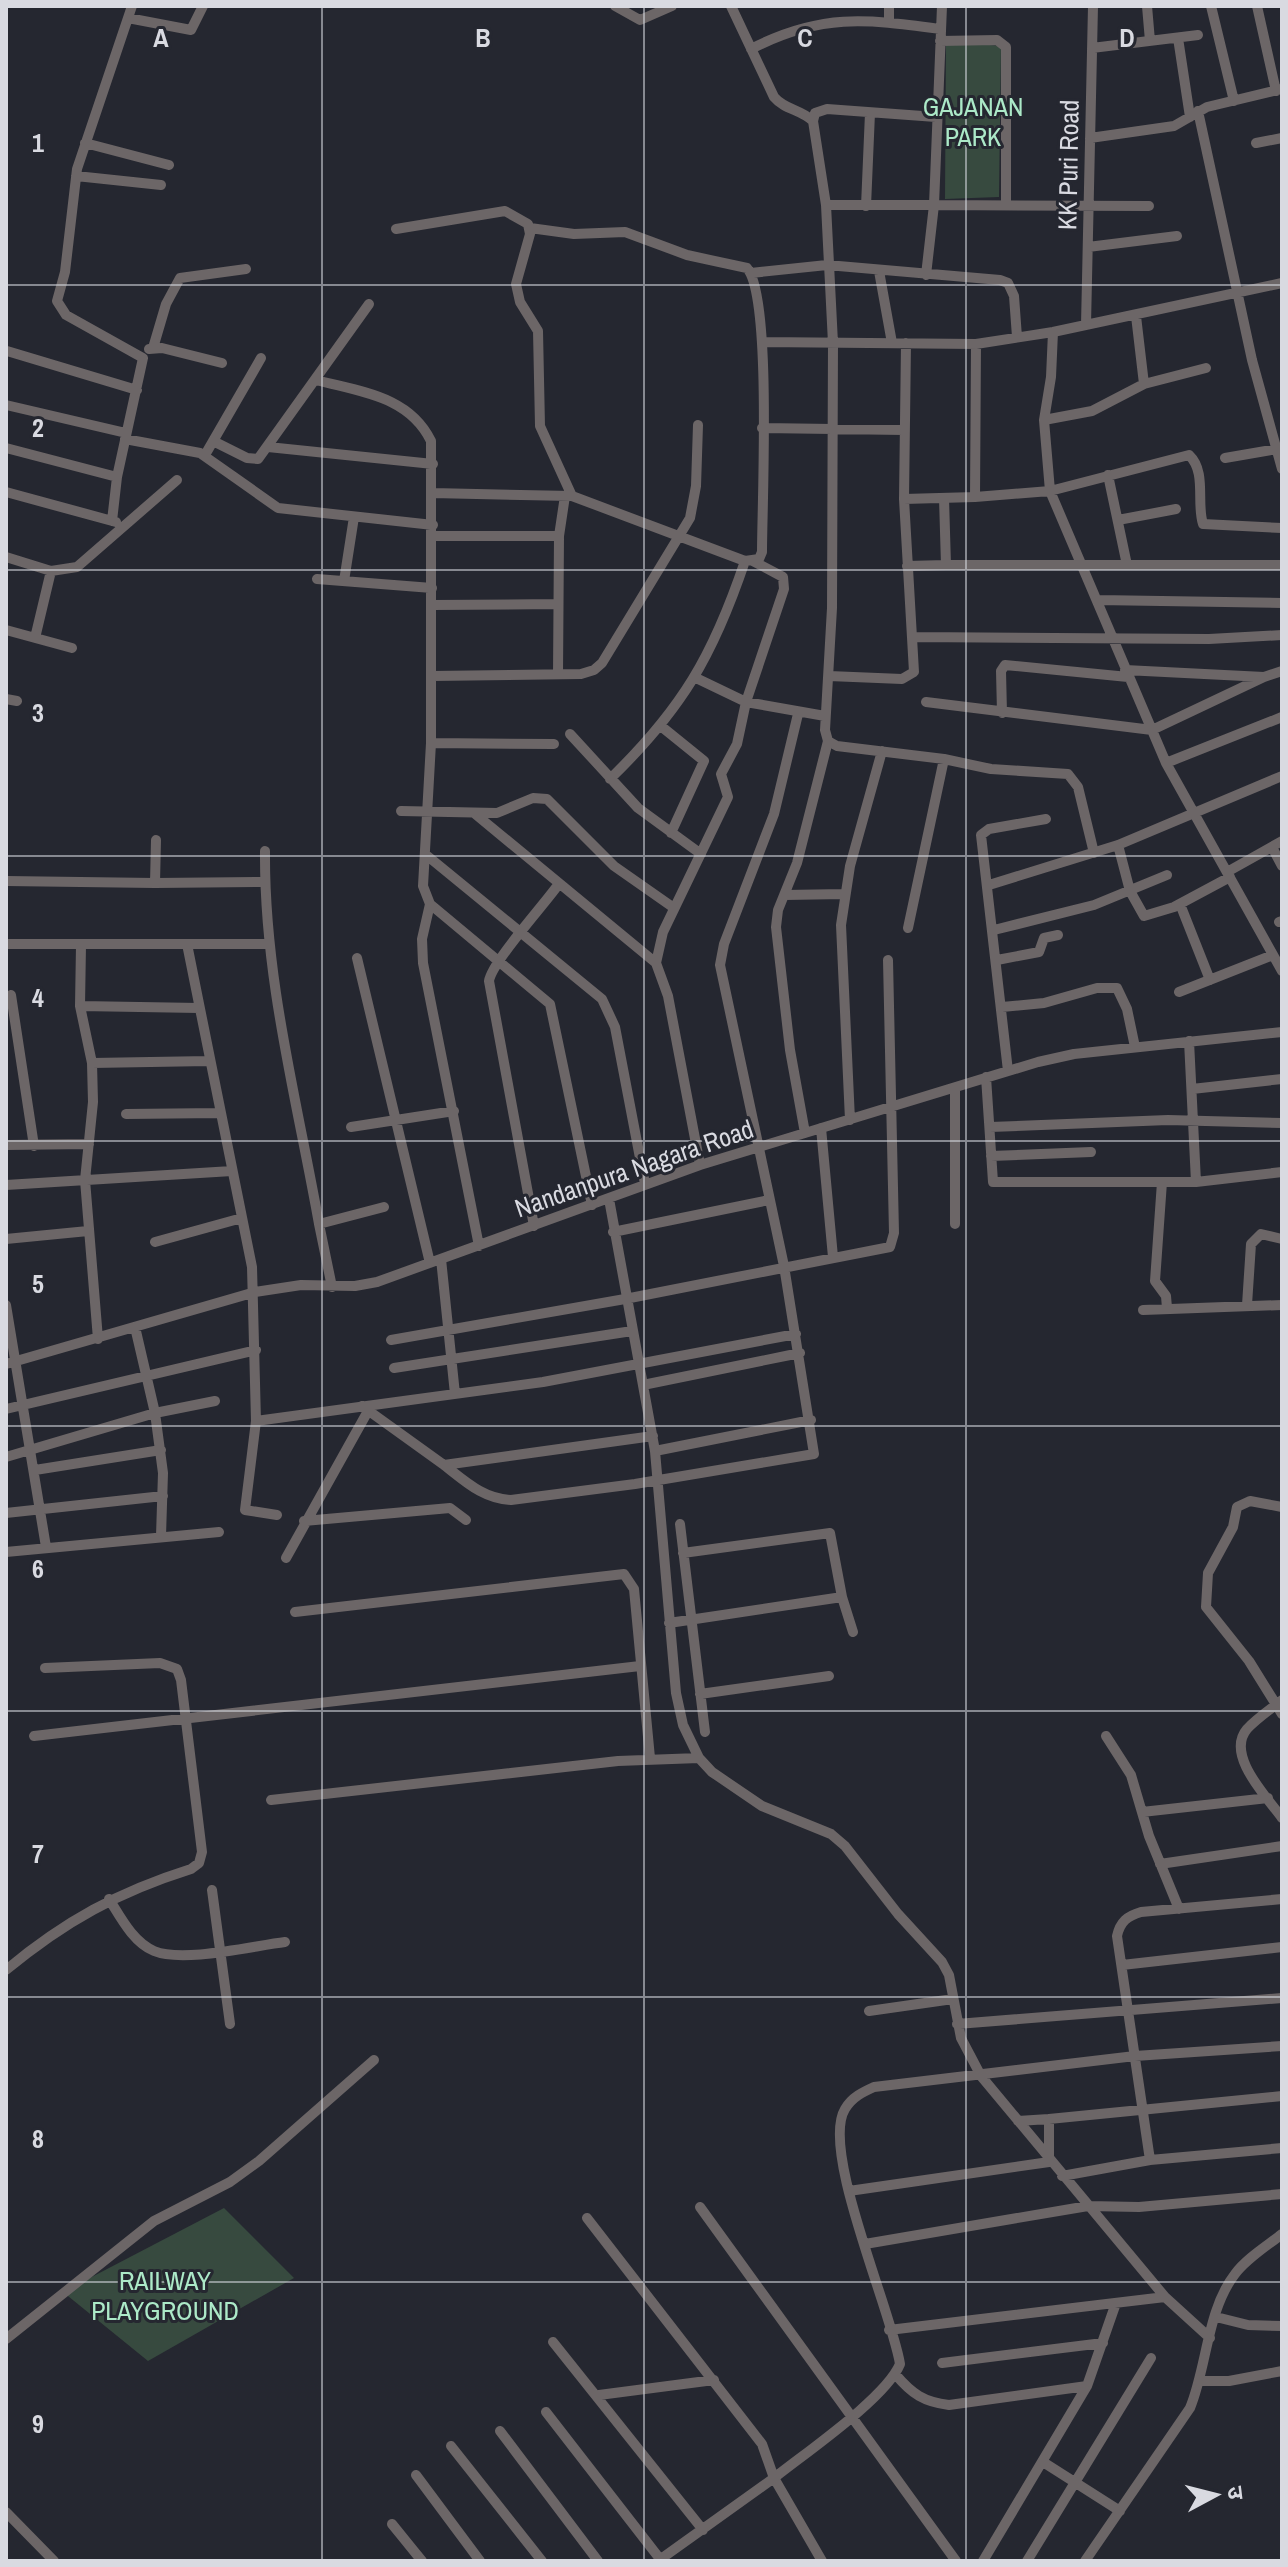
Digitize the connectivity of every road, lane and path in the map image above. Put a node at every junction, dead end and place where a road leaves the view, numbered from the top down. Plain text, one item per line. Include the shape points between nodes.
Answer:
1 (132, 6) edge
2 (203, 6) edge
3 (615, 6) edge
4 (672, 6) edge
5 (731, 6) edge
6 (889, 6) edge
7 (942, 6) edge
8 (1093, 6) edge
9 (1147, 6) edge
10 (1211, 6) edge
11 (1257, 6) edge
12 (128, 18) junction
13 (889, 22) junction
14 (940, 29) junction
15 (1198, 35) dead end
16 (1178, 38) junction
17 (940, 41) junction
18 (1150, 41) junction
19 (1092, 48) junction
20 (751, 49) junction
21 (1279, 90) edge
22 (1234, 101) junction
23 (870, 113) junction
24 (1194, 114) junction
25 (936, 117) junction
26 (813, 121) junction
27 (1090, 138) junction
28 (1282, 138) edge
29 (85, 143) junction
30 (1256, 143) dead end
31 (169, 165) dead end
32 (76, 176) junction
33 (161, 185) dead end
34 (1006, 204) junction
35 (826, 205) junction
36 (934, 205) junction
37 (1089, 205) junction
38 (866, 206) junction
39 (1149, 206) dead end
40 (530, 228) junction
41 (396, 229) dead end
42 (1177, 236) dead end
43 (1088, 247) junction
44 (827, 265) junction
45 (246, 269) dead end
46 (879, 271) junction
47 (751, 273) junction
48 (926, 275) junction
49 (1282, 283) edge
50 (1237, 292) junction
51 (369, 304) dead end
52 (1136, 316) junction
53 (1086, 325) junction
54 (1053, 332) junction
55 (1017, 337) junction
56 (762, 342) junction
57 (833, 343) junction
58 (892, 343) junction
59 (906, 343) junction
60 (976, 344) junction
61 (153, 348) junction
62 (7, 351) edge
63 (141, 355) junction
64 (261, 358) dead end
65 (222, 363) dead end
66 (1206, 368) dead end
67 (316, 380) junction
68 (1144, 384) junction
69 (137, 390) junction
70 (6, 405) edge
71 (1044, 420) junction
72 (698, 425) dead end
73 (762, 428) junction
74 (832, 429) junction
75 (904, 430) junction
76 (126, 436) junction
77 (213, 441) junction
78 (268, 447) junction
79 (6, 448) edge
80 (1277, 449) junction
81 (205, 455) junction
82 (1225, 458) dead end
83 (433, 464) junction
84 (1282, 469) edge
85 (1108, 475) junction
86 (117, 477) junction
87 (177, 480) dead end
88 (1050, 491) junction
89 (6, 492) edge
90 (432, 493) junction
91 (569, 496) junction
92 (975, 497) junction
93 (944, 498) junction
94 (904, 499) junction
95 (1176, 509) dead end
96 (354, 517) junction
97 (1118, 520) junction
98 (112, 521) junction
99 (124, 525) junction
100 (1282, 528) edge
101 (432, 531) junction
102 (559, 536) junction
103 (679, 538) junction
104 (6, 557) edge
105 (749, 561) junction
106 (1080, 564) junction
107 (946, 565) junction
108 (1127, 565) junction
109 (1282, 565) edge
110 (907, 566) junction
111 (51, 571) junction
112 (317, 579) dead end
113 (344, 581) junction
114 (432, 588) junction
115 (1098, 600) junction
116 (1282, 603) edge
117 (558, 604) junction
118 (432, 605) junction
119 (6, 630) edge
120 (1282, 635) edge
121 (1112, 636) junction
122 (913, 637) junction
123 (35, 638) junction
124 (72, 648) dead end
125 (1282, 671) edge
126 (1127, 673) junction
127 (558, 674) junction
128 (432, 676) junction
129 (829, 676) junction
130 (1264, 677) junction
131 (696, 678) junction
132 (746, 702) junction
133 (926, 702) dead end
134 (1002, 713) junction
135 (798, 714) junction
136 (825, 716) junction
137 (1282, 717) edge
138 (662, 727) junction
139 (1152, 730) junction
140 (570, 734) dead end
141 (828, 741) junction
142 (431, 743) junction
143 (554, 744) dead end
144 (882, 751) junction
145 (944, 759) junction
146 (1166, 763) junction
147 (1282, 776) edge
148 (610, 779) junction
149 (427, 810) junction
150 (401, 811) dead end
151 (474, 813) junction
152 (1191, 813) junction
153 (1046, 819) dead end
154 (671, 833) junction
155 (156, 840) dead end
156 (1277, 844) edge
157 (1118, 845) junction
158 (265, 851) dead end
159 (1094, 853) junction
160 (425, 854) junction
161 (701, 854) junction
162 (1282, 866) edge
163 (1167, 875) dead end
164 (1229, 875) junction
165 (6, 881) edge
166 (265, 882) junction
167 (155, 883) junction
168 (558, 885) junction
169 (989, 885) junction
170 (1130, 891) junction
171 (844, 894) junction
172 (785, 895) junction
173 (430, 904) junction
174 (1180, 904) junction
175 (674, 908) junction
176 (908, 928) dead end
177 (994, 930) junction
178 (1058, 935) dead end
179 (520, 936) junction
180 (6, 944) edge
181 (187, 944) junction
182 (267, 944) junction
183 (81, 945) junction
184 (1273, 955) junction
185 (357, 958) dead end
186 (496, 959) junction
187 (888, 960) dead end
188 (997, 960) junction
189 (656, 963) junction
190 (1282, 971) edge
191 (1210, 980) junction
192 (1179, 992) dead end
193 (11, 995) dead end
194 (80, 1006) junction
195 (1002, 1007) junction
196 (199, 1008) junction
197 (1282, 1032) edge
198 (1189, 1041) junction
199 (1135, 1047) junction
200 (209, 1061) junction
201 (92, 1063) junction
202 (1008, 1071) junction
203 (986, 1077) junction
204 (1282, 1079) edge
205 (955, 1088) junction
206 (1192, 1089) junction
207 (892, 1107) junction
208 (454, 1111) junction
209 (220, 1113) junction
210 (126, 1114) dead end
211 (850, 1120) junction
212 (1193, 1120) junction
213 (396, 1121) junction
214 (1282, 1123) edge
215 (351, 1127) dead end
216 (990, 1127) junction
217 (821, 1128) junction
218 (805, 1133) junction
219 (89, 1144) junction
220 (6, 1145) edge
221 (34, 1146) junction
222 (759, 1147) junction
223 (1091, 1152) dead end
224 (991, 1156) junction
225 (700, 1165) junction
226 (232, 1171) junction
227 (1281, 1174) edge
228 (85, 1180) junction
229 (1162, 1182) junction
230 (1196, 1182) junction
231 (645, 1184) junction
232 (6, 1185) edge
233 (609, 1199) junction
234 (769, 1200) junction
235 (592, 1205) junction
236 (384, 1207) dead end
237 (242, 1218) junction
238 (319, 1224) junction
239 (955, 1224) dead end
240 (534, 1226) junction
241 (88, 1231) junction
242 (613, 1232) junction
243 (6, 1239) edge
244 (1282, 1239) edge
245 (155, 1242) dead end
246 (479, 1246) junction
247 (833, 1257) junction
248 (436, 1261) junction
249 (784, 1266) junction
250 (332, 1287) junction
251 (255, 1292) junction
252 (625, 1299) junction
253 (6, 1305) edge
254 (1247, 1305) junction
255 (1282, 1305) edge
256 (1167, 1308) junction
257 (1143, 1310) dead end
258 (135, 1327) junction
259 (450, 1331) junction
260 (632, 1331) junction
261 (796, 1334) junction
262 (98, 1339) junction
263 (391, 1340) dead end
264 (256, 1350) junction
265 (800, 1353) junction
266 (453, 1359) junction
267 (11, 1362) edge
268 (639, 1365) junction
269 (394, 1368) dead end
270 (146, 1373) junction
271 (643, 1385) junction
272 (455, 1394) junction
273 (215, 1401) dead end
274 (23, 1405) junction
275 (6, 1409) edge
276 (365, 1409) junction
277 (155, 1413) junction
278 (811, 1420) junction
279 (256, 1421) junction
280 (653, 1436) junction
281 (32, 1448) junction
282 (161, 1450) junction
283 (655, 1451) junction
284 (6, 1457) edge
285 (444, 1465) junction
286 (35, 1470) junction
287 (658, 1480) junction
288 (163, 1496) junction
289 (1282, 1507) edge
290 (40, 1509) junction
291 (6, 1513) edge
292 (277, 1515) dead end
293 (466, 1520) dead end
294 (304, 1521) junction
295 (680, 1524) dead end
296 (219, 1532) dead end
297 (161, 1536) junction
298 (46, 1547) junction
299 (6, 1552) edge
300 (683, 1553) junction
301 (286, 1558) dead end
302 (842, 1597) junction
303 (295, 1612) dead end
304 (691, 1620) junction
305 (669, 1623) junction
306 (853, 1632) dead end
307 (640, 1666) junction
308 (45, 1668) dead end
309 (829, 1676) dead end
310 (700, 1694) junction
311 (1280, 1707) edge
312 (185, 1719) junction
313 (705, 1732) dead end
314 (34, 1736) dead end
315 (1106, 1736) dead end
316 (650, 1758) junction
317 (699, 1758) junction
318 (1268, 1798) junction
319 (271, 1800) dead end
320 (1142, 1812) junction
321 (1282, 1818) edge
322 (1282, 1846) edge
323 (1160, 1864) junction
324 (212, 1890) dead end
325 (109, 1899) junction
326 (1282, 1899) edge
327 (1179, 1909) junction
328 (285, 1942) dead end
329 (1282, 1947) edge
330 (219, 1950) junction
331 (1122, 1965) junction
332 (6, 1970) edge
333 (1282, 1998) edge
334 (953, 1999) junction
335 (869, 2011) dead end
336 (1128, 2011) junction
337 (230, 2024) dead end
338 (957, 2024) junction
339 (1282, 2046) edge
340 (1135, 2056) junction
341 (374, 2060) dead end
342 (981, 2076) junction
343 (1282, 2096) edge
344 (1142, 2107) junction
345 (1049, 2119) junction
346 (1018, 2121) junction
347 (1282, 2148) edge
348 (1150, 2160) junction
349 (1049, 2162) junction
350 (1062, 2176) junction
351 (849, 2191) junction
352 (1282, 2194) edge
353 (1088, 2206) junction
354 (700, 2207) dead end
355 (587, 2218) dead end
356 (1282, 2234) edge
357 (865, 2244) junction
358 (1165, 2297) junction
359 (1116, 2303) junction
360 (1216, 2317) junction
361 (1282, 2326) edge
362 (889, 2330) junction
363 (1210, 2338) junction
364 (6, 2339) edge
365 (553, 2342) dead end
366 (1103, 2343) junction
367 (1151, 2358) dead end
368 (942, 2363) dead end
369 (1282, 2371) edge
370 (896, 2375) junction
371 (714, 2380) junction
372 (1201, 2381) junction
373 (1087, 2386) junction
374 (599, 2395) junction
375 (546, 2412) dead end
376 (851, 2417) junction
377 (500, 2431) dead end
378 (451, 2446) dead end
379 (1043, 2462) junction
380 (416, 2475) dead end
381 (774, 2478) junction
382 (1075, 2482) junction
383 (1120, 2511) junction
384 (6, 2512) edge
385 (392, 2524) dead end
386 (703, 2530) junction
387 (659, 2560) edge
388 (54, 2561) edge
389 (422, 2561) edge
390 (480, 2561) edge
391 (542, 2561) edge
392 (598, 2561) edge
393 (822, 2561) edge
394 (956, 2561) edge
395 (983, 2561) edge
396 (1027, 2561) edge
397 (1085, 2561) edge

1 - 12 street
2 - 12 street via 191,30
3 - 4 street via 640,20
5 - 20 street
6 - 13 street
7 - 14 street
8 - 19 street, KK Puri Road
9 - 18 street
10 - 22 street
11 - 21 street
12 - 29 street
13 - 14 street
13 - 20 street via 856,19 805,26
14 - 17 street
15 - 16 street
16 - 18 street
16 - 24 street
17 - 25 street
17 - 34 street via 997,40 1006,47
18 - 19 street
19 - 27 street, KK Puri Road
20 - 26 street via 780,104
21 - 22 street
22 - 24 street
23 - 25 street
23 - 26 street via 827,109 815,113
23 - 38 street
24 - 27 street via 1174,126
24 - 50 street
25 - 36 street
26 - 35 street
27 - 37 street, KK Puri Road
28 - 30 street
29 - 31 street
29 - 32 street
32 - 33 street
32 - 63 street via 58,306
34 - 36 street
34 - 37 street
35 - 38 street
35 - 44 street
36 - 38 street
36 - 48 street
37 - 39 street
37 - 43 street, KK Puri Road
40 - 41 street via 505,211
40 - 47 street via 574,234 625,232
40 - 91 street via 516,284 520,302 538,331 540,426
42 - 43 street
43 - 53 street, KK Puri Road
44 - 46 street
44 - 47 street
44 - 57 street
45 - 61 street via 180,278
46 - 48 street
46 - 58 street
47 - 56 street
48 - 55 street via 1008,283
49 - 50 street
50 - 52 street
50 - 80 street
51 - 67 street
52 - 53 street
52 - 68 street
53 - 54 street
54 - 55 street
54 - 71 street
55 - 60 street
56 - 57 street
56 - 73 street
57 - 58 street
57 - 74 street
58 - 59 street
59 - 60 street
59 - 75 street
60 - 92 street
61 - 63 street
61 - 65 street
62 - 69 street
63 - 69 street
64 - 77 street
66 - 68 street
67 - 78 street
67 - 83 street via 399,403 427,433
68 - 71 street via 1082,414
69 - 76 street
70 - 76 street
71 - 88 street
72 - 103 street via 694,503
73 - 74 street
73 - 105 street via 762,552 759,559
74 - 75 street
74 - 129 street
75 - 94 street
76 - 81 street
76 - 86 street
77 - 78 street via 253,460
77 - 81 street
78 - 83 street
79 - 86 street
80 - 82 street
80 - 84 street
81 - 96 street via 278,508
83 - 90 street
85 - 88 street
85 - 97 street
85 - 100 street via 1189,455 1200,484 1203,524
86 - 98 street
87 - 99 street
88 - 92 street
88 - 106 street
89 - 98 street
90 - 91 street
90 - 101 street
91 - 102 street
91 - 103 street
92 - 93 street
93 - 94 street
93 - 107 street
94 - 110 street
95 - 97 street
96 - 101 street
96 - 113 street
97 - 108 street
98 - 99 street
99 - 111 street via 77,567
101 - 102 street
101 - 114 street
102 - 117 street
103 - 105 street
103 - 127 street via 602,663 594,670
104 - 111 street
105 - 131 street
105 - 132 street via 785,582
106 - 107 street
106 - 108 street
106 - 115 street
107 - 110 street
108 - 109 street
110 - 122 street
111 - 123 street
112 - 113 street
113 - 114 street
114 - 118 street
115 - 116 street
115 - 121 street
117 - 118 street
117 - 127 street
118 - 128 street
119 - 123 street
120 - 121 street
121 - 122 street
121 - 126 street
122 - 129 street via 916,664 910,677
123 - 124 street
125 - 130 street
126 - 130 street
126 - 134 street via 1005,665
126 - 139 street
127 - 128 street
128 - 142 street
129 - 136 street
130 - 139 street
131 - 132 street
131 - 138 street
132 - 135 street
132 - 161 street via 737,744 721,774 728,797
133 - 134 street
134 - 139 street
135 - 136 street
135 - 222 street via 774,814 720,965
136 - 141 street
137 - 146 street
138 - 148 street
138 - 154 street via 704,761
139 - 146 street
140 - 148 street
141 - 144 street
141 - 172 street
142 - 143 street
142 - 149 street
144 - 145 street
144 - 171 street
145 - 159 street via 991,769 1068,774 1078,787
145 - 176 street
146 - 152 street
147 - 152 street
148 - 154 street
149 - 150 street
149 - 151 street
149 - 160 street
151 - 168 street
151 - 175 street via 547,799 614,866
152 - 157 street
152 - 164 street
153 - 169 street via 983,832
154 - 161 street
155 - 167 street
156 - 162 street
156 - 164 street
157 - 159 street
157 - 170 street
158 - 166 street
159 - 169 street
160 - 173 street via 423,886
160 - 179 street
161 - 175 street
163 - 170 street
164 - 174 street
164 - 184 street
165 - 167 street
166 - 167 street
166 - 182 street
168 - 179 street
168 - 189 street
169 - 177 street
170 - 174 street via 1146,916
170 - 177 street
171 - 172 street
171 - 211 street via 841,936
172 - 218 street via 776,927
173 - 186 street
173 - 208 street via 423,963
174 - 191 street
175 - 189 street via 657,947
177 - 188 street
178 - 188 street via 1044,938 1039,952
179 - 186 street
179 - 231 street via 602,999 610,1011
180 - 183 street
181 - 182 street
181 - 183 street
181 - 196 street
182 - 238 street
183 - 194 street
184 - 190 street
184 - 191 street
185 - 213 street
186 - 235 street via 546,998 554,1013
186 - 240 street via 490,990
187 - 207 street
188 - 195 street
189 - 225 street via 668,996
191 - 192 street
193 - 221 street
194 - 196 street
194 - 201 street
195 - 199 street via 1117,988
195 - 202 street
196 - 200 street
197 - 198 street, Nandanpura Nagara Road
198 - 199 street, Nandanpura Nagara Road
198 - 206 street
199 - 202 street, Nandanpura Nagara Road via 1074,1054
200 - 201 street
200 - 209 street
201 - 219 street
202 - 203 street, Nandanpura Nagara Road
203 - 205 street, Nandanpura Nagara Road
203 - 216 street
204 - 206 street
205 - 207 street, Nandanpura Nagara Road
205 - 239 street
206 - 212 street
207 - 211 street, Nandanpura Nagara Road
207 - 247 street via 893,1241 885,1249
208 - 213 street
208 - 246 street
209 - 210 street
209 - 226 street
211 - 217 street, Nandanpura Nagara Road
212 - 214 street
212 - 216 street
212 - 230 street
213 - 215 street
213 - 248 street
216 - 224 street
217 - 218 street, Nandanpura Nagara Road
217 - 247 street
218 - 222 street, Nandanpura Nagara Road
219 - 221 street
219 - 228 street
220 - 221 street
222 - 225 street, Nandanpura Nagara Road
222 - 234 street
223 - 224 street
224 - 229 street via 991,1176 999,1183
225 - 231 street, Nandanpura Nagara Road
226 - 228 street
226 - 237 street
227 - 230 street
228 - 232 street
228 - 241 street
229 - 230 street
229 - 256 street via 1155,1281
231 - 233 street, Nandanpura Nagara Road
233 - 235 street, Nandanpura Nagara Road
233 - 242 street
234 - 242 street
234 - 249 street
235 - 240 street, Nandanpura Nagara Road
236 - 238 street
237 - 245 street
237 - 251 street
238 - 250 street
240 - 246 street, Nandanpura Nagara Road
241 - 243 street
241 - 262 street
242 - 252 street
244 - 254 street via 1261,1234 1251,1244
246 - 248 street, Nandanpura Nagara Road
247 - 249 street
248 - 250 street, Nandanpura Nagara Road via 377,1282
248 - 259 street
249 - 252 street
249 - 261 street
250 - 251 street, Nandanpura Nagara Road via 301,1285
251 - 258 street, Nandanpura Nagara Road
251 - 264 street
252 - 259 street
252 - 260 street
253 - 267 street
254 - 255 street
254 - 256 street
256 - 257 street
258 - 262 street, Nandanpura Nagara Road
258 - 270 street
259 - 263 street
259 - 266 street
260 - 266 street
260 - 268 street
261 - 265 street
261 - 268 street
262 - 267 street, Nandanpura Nagara Road
264 - 270 street
264 - 279 street
265 - 271 street
265 - 278 street
266 - 269 street
266 - 272 street
267 - 274 street
268 - 271 street
268 - 272 street
270 - 274 street
270 - 277 street
271 - 280 street
272 - 276 street
273 - 277 street
274 - 275 street
274 - 281 street
276 - 279 street
276 - 285 street
276 - 294 street
277 - 281 street
277 - 282 street
278 - 283 street
278 - 287 street via 816,1449 811,1457
279 - 292 street via 245,1510
280 - 283 street
280 - 285 street
281 - 284 street
281 - 286 street
282 - 286 street
282 - 288 street
283 - 287 street
285 - 287 street via 494,1500
286 - 290 street
287 - 305 street
288 - 290 street
288 - 297 street
289 - 311 street via 1250,1501 1237,1507 1204,1591 1214,1621
290 - 291 street
290 - 298 street
293 - 294 street via 450,1508
294 - 301 street
295 - 300 street
296 - 297 street
297 - 298 street
298 - 299 street
300 - 302 street via 830,1533
300 - 304 street
302 - 304 street
302 - 306 street
303 - 307 street via 616,1573 630,1579 634,1589
304 - 305 street
304 - 310 street
305 - 317 street via 683,1725
307 - 312 street
307 - 316 street
308 - 312 street via 169,1664 181,1680
309 - 310 street
310 - 313 street
311 - 318 street via 1245,1731 1241,1748
312 - 314 street
312 - 325 street via 202,1852 199,1863
315 - 320 street via 1131,1775
316 - 317 street
316 - 319 street
317 - 334 street via 737,1793 812,1824 845,1846 942,1962
318 - 320 street
318 - 321 street
320 - 323 street
322 - 323 street
323 - 327 street
324 - 330 street
325 - 330 street via 138,1940 154,1951 175,1955
325 - 332 street
326 - 327 street
327 - 331 street via 1141,1912 1124,1920 1117,1936
328 - 330 street
329 - 331 street
330 - 337 street
331 - 336 street
333 - 336 street
334 - 335 street
334 - 338 street
336 - 338 street
336 - 340 street
338 - 342 street
339 - 340 street
340 - 342 street
340 - 344 street
341 - 364 street via 259,2161 154,2221
342 - 346 street
342 - 351 street via 874,2087 859,2094 840,2125
343 - 344 street
344 - 345 street
344 - 348 street
345 - 346 street
345 - 349 street
346 - 349 street
347 - 348 street
348 - 350 street
349 - 350 street
349 - 351 street
350 - 353 street
351 - 357 street
352 - 353 street via 1139,2207
353 - 357 street
353 - 358 street
354 - 376 street
355 - 371 street
356 - 360 street via 1236,2272
357 - 362 street
358 - 359 street
358 - 363 street
359 - 362 street
359 - 366 street
360 - 361 street
360 - 363 street
362 - 370 street via 900,2364
363 - 372 street
365 - 374 street
366 - 368 street
366 - 373 street
367 - 382 street
369 - 372 street
370 - 373 street via 929,2403 949,2405
370 - 376 street
371 - 374 street
371 - 381 street via 762,2444
372 - 383 street via 1190,2408
373 - 379 street
374 - 386 street
375 - 387 street
376 - 381 street
376 - 394 street
377 - 392 street
378 - 391 street
379 - 382 street
379 - 395 street
380 - 390 street
381 - 386 street
381 - 393 street
382 - 383 street
382 - 396 street
383 - 397 street
384 - 388 street
385 - 389 street
386 - 387 street

